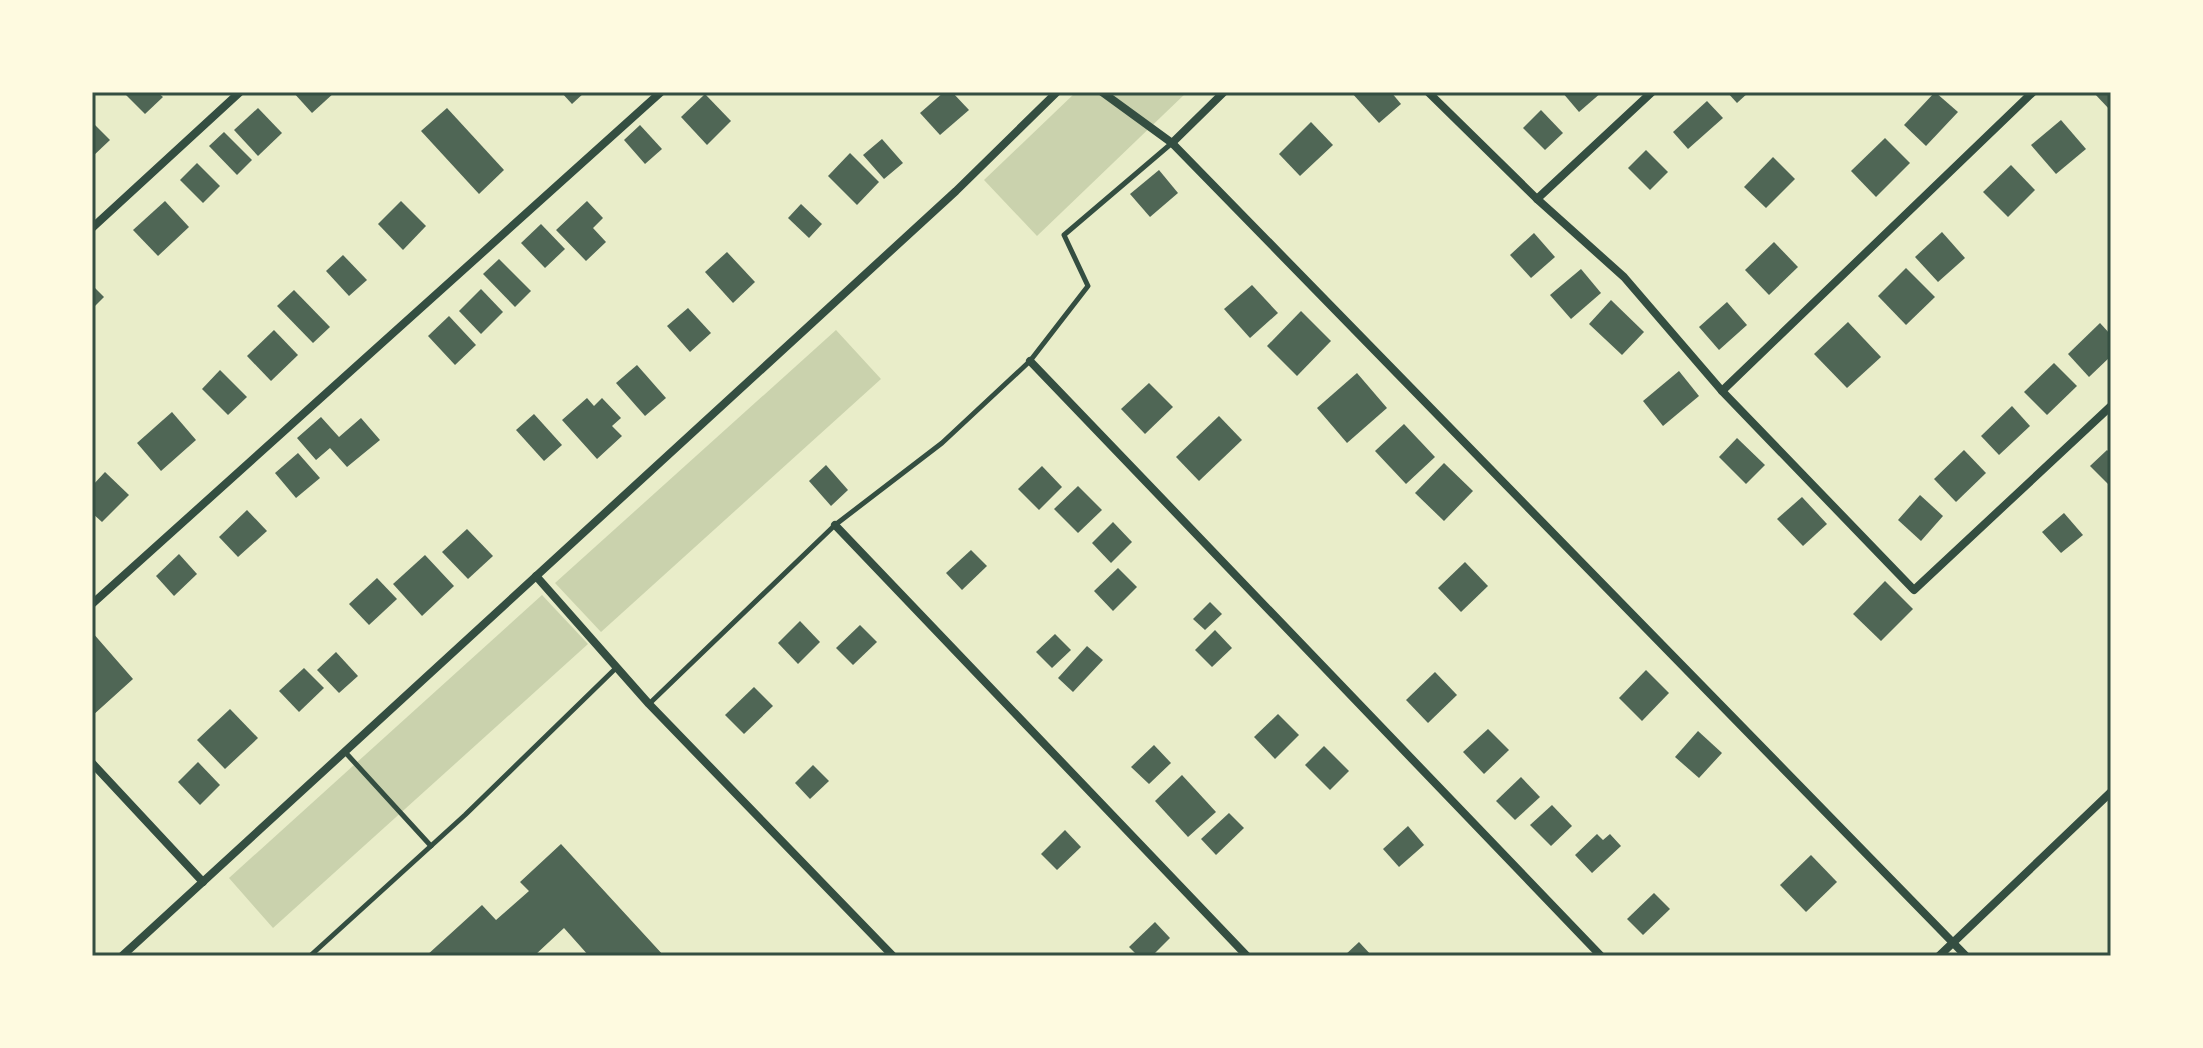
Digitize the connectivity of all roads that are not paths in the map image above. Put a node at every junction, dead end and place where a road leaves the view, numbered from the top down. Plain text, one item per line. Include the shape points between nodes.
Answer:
1 (240, 92) edge
2 (661, 92) edge
3 (1057, 92) edge
4 (1102, 92) edge
5 (1224, 92) edge
6 (1428, 92) edge
7 (1652, 92) edge
8 (2033, 92) edge
9 (1172, 143) junction
10 (1537, 199) junction
11 (92, 228) edge
12 (1030, 361) junction
13 (1722, 391) junction
14 (2111, 406) edge
15 (835, 525) junction
16 (536, 576) junction
17 (92, 604) edge
18 (616, 668) junction
19 (649, 704) junction
20 (345, 752) junction
21 (92, 763) edge
22 (2111, 792) edge
23 (431, 846) junction
24 (203, 882) junction
25 (1953, 943) junction
26 (122, 956) edge
27 (310, 956) edge
28 (893, 956) edge
29 (1247, 956) edge
30 (1601, 956) edge
31 (1939, 956) edge
32 (1966, 956) edge

1 - 11 street
2 - 17 street
3 - 16 street
4 - 9 street
5 - 9 street
6 - 10 street
7 - 10 street
8 - 13 street
9 - 12 lane via 1064,235 1088,286
9 - 25 street
10 - 13 street via 1624,277
12 - 15 lane via 942,443
12 - 30 street
13 - 14 street via 1914,590
15 - 19 lane
15 - 29 street
16 - 18 street
16 - 20 street
18 - 19 street
18 - 23 lane
19 - 28 street
20 - 23 lane
20 - 24 street
21 - 24 street
22 - 25 street
23 - 27 lane
24 - 26 street
25 - 31 street
25 - 32 street

